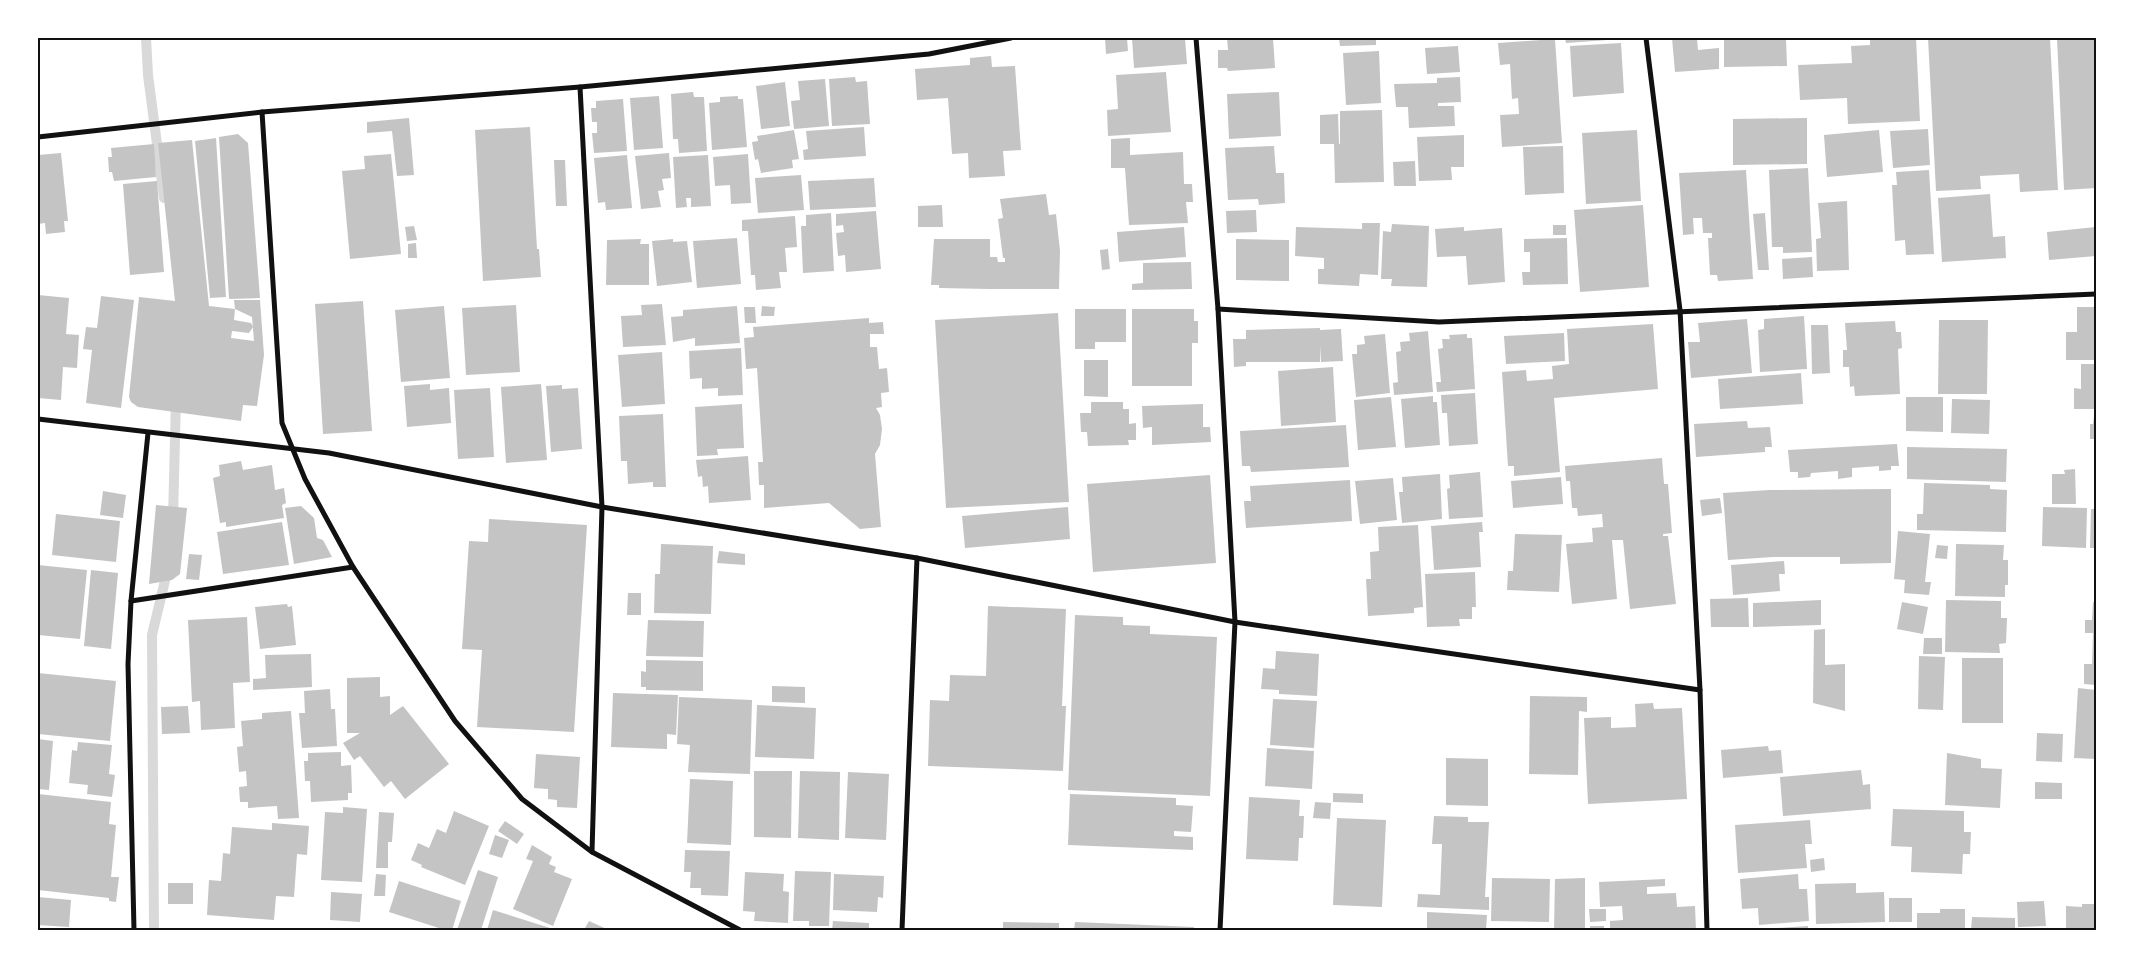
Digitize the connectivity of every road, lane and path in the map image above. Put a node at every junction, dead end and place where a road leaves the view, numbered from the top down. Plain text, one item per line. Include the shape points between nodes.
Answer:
1 (1011, 38) edge
2 (1196, 38) edge
3 (1646, 38) edge
4 (580, 87) junction
5 (262, 112) junction
6 (38, 137) edge
7 (2096, 294) edge
8 (1218, 309) junction
9 (1680, 310) junction
10 (38, 419) edge
11 (148, 433) junction
12 (292, 449) junction
13 (602, 507) junction
14 (917, 558) junction
15 (353, 568) junction
16 (131, 601) junction
17 (1234, 622) junction
18 (1700, 690) junction
19 (592, 852) junction
20 (134, 930) edge
21 (740, 930) edge
22 (902, 930) edge
23 (1220, 930) edge
24 (1707, 930) edge

1 - 4 street via 929,54
2 - 8 street
3 - 9 street
4 - 5 street
4 - 13 street
5 - 6 street
5 - 12 street via 282,423
7 - 9 street
8 - 9 street via 1439,322
8 - 17 street
9 - 18 street
10 - 11 street
11 - 12 street
11 - 16 street
12 - 13 street via 329,453
12 - 15 street via 304,479
13 - 14 street
13 - 19 street
14 - 17 street
14 - 22 street
15 - 16 street
15 - 19 street via 454,721 522,799
16 - 20 street via 128,664
17 - 18 street
17 - 23 street
18 - 24 street
19 - 21 street

